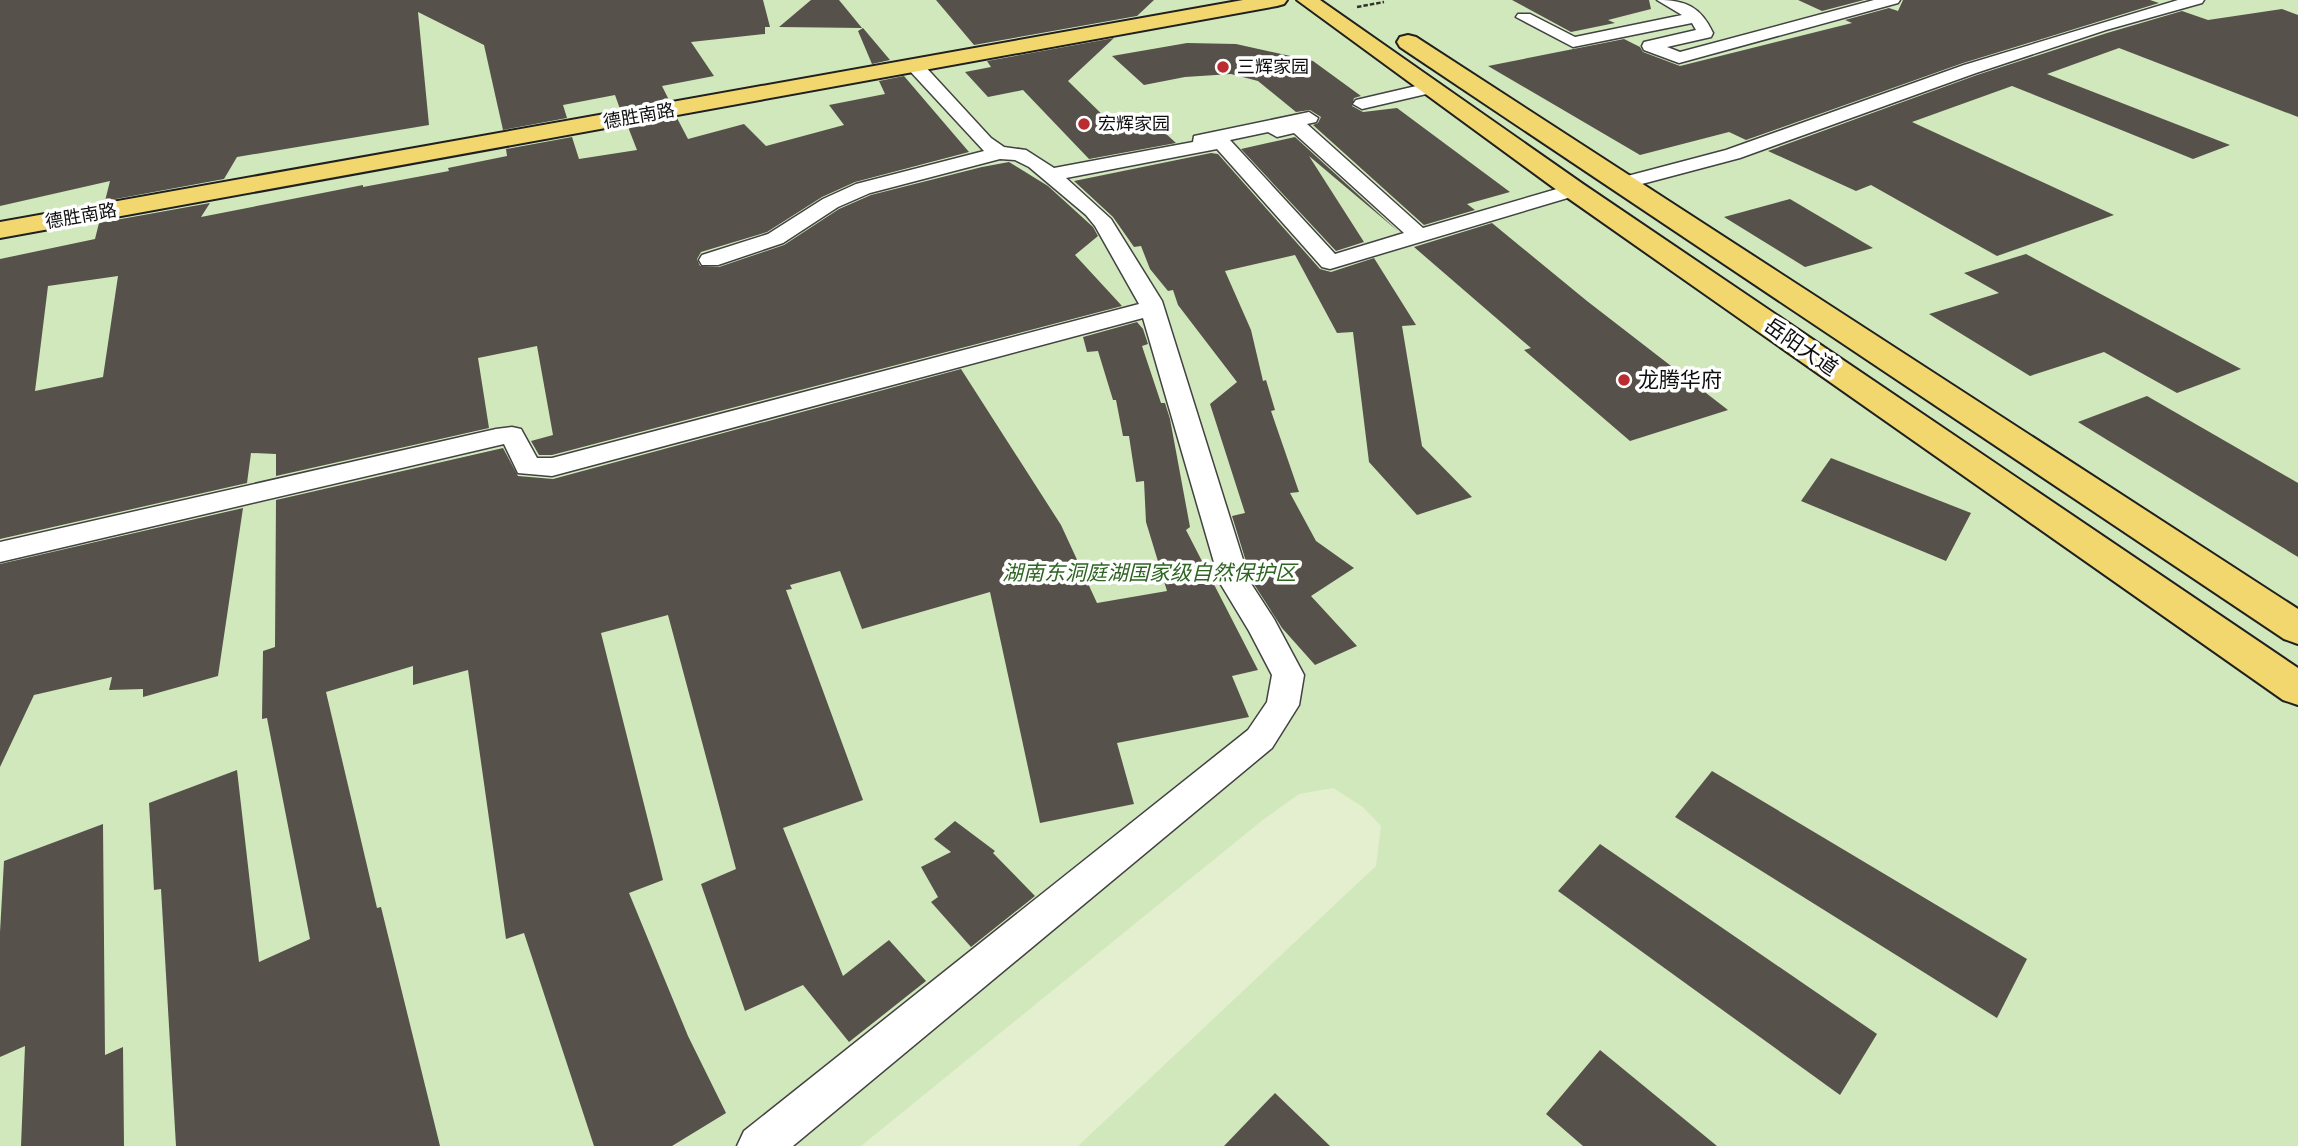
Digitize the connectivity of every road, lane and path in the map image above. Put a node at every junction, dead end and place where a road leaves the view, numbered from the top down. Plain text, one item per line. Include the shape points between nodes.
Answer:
1 (1224, 0) edge
2 (1278, 0) edge
3 (1307, 0) edge
4 (1344, 0) edge
5 (1665, 0) edge
6 (1892, 0) edge
7 (2184, 1) edge
8 (1524, 17) dead end
9 (1698, 17) junction
10 (915, 66) junction
11 (1429, 88) junction
12 (1362, 104) dead end
13 (1309, 118) dead end
14 (1222, 142) junction
15 (999, 153) junction
16 (1051, 175) junction
17 (1623, 183) junction
18 (1574, 190) junction
19 (0, 217) edge
20 (0, 230) edge
21 (1419, 236) junction
22 (710, 260) dead end
23 (1153, 308) junction
24 (0, 552) edge
25 (2298, 629) edge
26 (2298, 689) edge
27 (759, 1146) edge

1 - 19 main road, 德胜南路
2 - 10 main road, 德胜南路
3 - 11 main road, 岳阳大道
4 - 17 main road, 岳阳大道
5 - 9 street
6 - 9 street via 1679,58 1650,46 1705,33
7 - 17 street via 1970,69 1733,155
8 - 9 street via 1573,42
10 - 15 street
10 - 20 main road, 德胜南路
11 - 12 street
11 - 18 main road, 岳阳大道
13 - 16 street
14 - 16 street
14 - 21 street via 1298,126
14 - 21 street via 1330,262
15 - 16 street via 1019,154
15 - 22 street via 878,184 843,197 761,243
16 - 23 street via 1104,222
17 - 25 main road, 岳阳大道
18 - 21 street
18 - 26 main road, 岳阳大道
23 - 24 street via 552,467 528,467 512,435 496,437
23 - 27 street via 1235,583 1288,675 1283,705 1259,739

